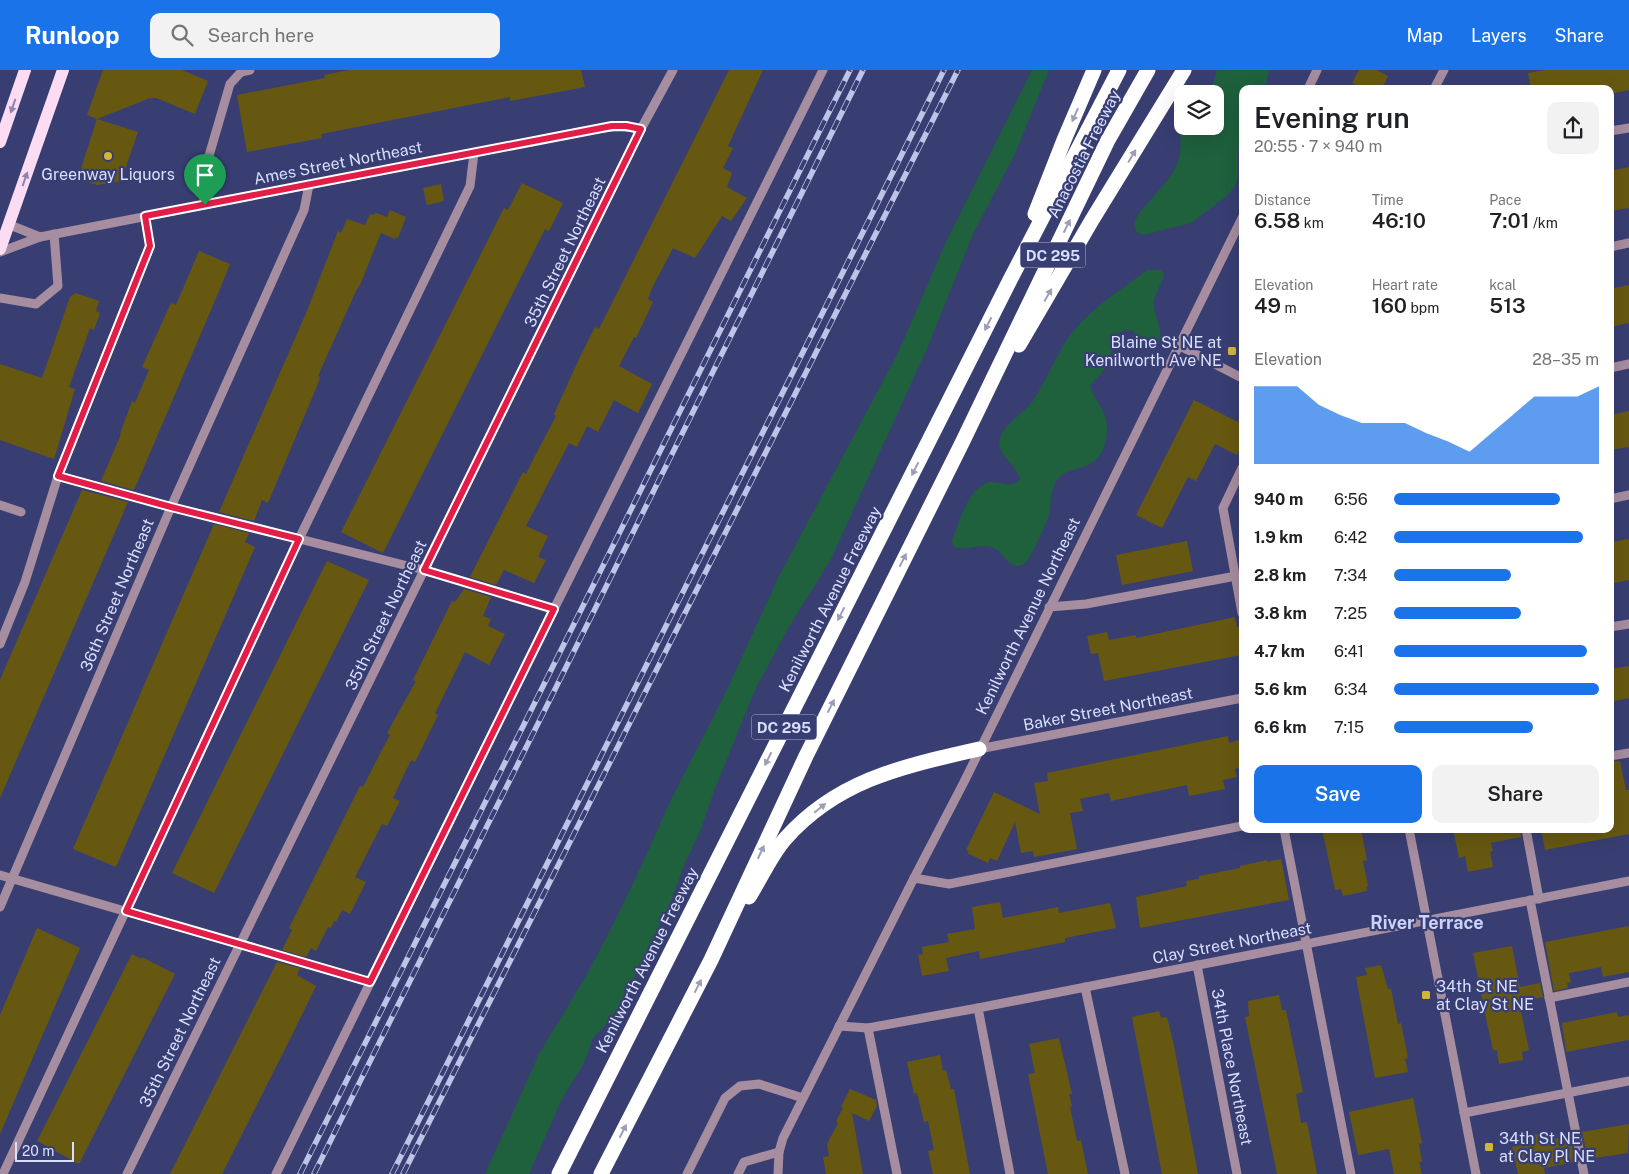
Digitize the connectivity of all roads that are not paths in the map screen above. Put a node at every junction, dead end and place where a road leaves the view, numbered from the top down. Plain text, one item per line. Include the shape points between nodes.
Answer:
1 (25, 70) edge
2 (63, 70) edge
3 (250, 70) edge
4 (673, 70) edge
5 (824, 70) edge
6 (1094, 70) edge
7 (1119, 70) edge
8 (1148, 70) edge
9 (1184, 70) edge
10 (1317, 70) edge
11 (1444, 70) edge
12 (1310, 85) edge
13 (1436, 85) edge
14 (1629, 128) edge
15 (641, 129) junction
16 (1614, 130) edge
17 (0, 142) edge
18 (474, 153) junction
19 (309, 185) junction
20 (205, 205) junction
21 (145, 216) junction
22 (5, 224) edge
23 (1239, 224) edge
24 (54, 234) junction
25 (40, 237) junction
26 (1629, 243) edge
27 (1614, 246) edge
28 (0, 251) edge
29 (1010, 280) junction
30 (0, 298) edge
31 (1180, 346) junction
32 (1629, 364) edge
33 (1614, 367) edge
34 (1239, 376) edge
35 (962, 443) junction
36 (1239, 474) edge
37 (58, 476) junction
38 (1629, 495) edge
39 (1614, 497) edge
40 (0, 505) edge
41 (171, 507) junction
42 (22, 512) dead end
43 (299, 539) junction
44 (424, 570) junction
45 (1236, 576) junction
46 (1239, 594) edge
47 (1049, 607) junction
48 (554, 609) junction
49 (1629, 624) edge
50 (1614, 627) edge
51 (0, 644) edge
52 (1239, 699) edge
53 (979, 750) junction
54 (1629, 753) edge
55 (1614, 755) edge
56 (1239, 827) edge
57 (1285, 833) edge
58 (1410, 833) edge
59 (1527, 833) edge
60 (0, 875) edge
61 (12, 878) junction
62 (914, 878) junction
63 (1629, 881) edge
64 (1535, 899) junction
65 (0, 907) edge
66 (126, 911) junction
67 (1427, 920) junction
68 (1306, 944) junction
69 (240, 945) junction
70 (711, 960) junction
71 (1197, 965) junction
72 (370, 982) junction
73 (1629, 982) edge
74 (1085, 987) junction
75 (1549, 998) junction
76 (978, 1008) junction
77 (839, 1026) junction
78 (868, 1028) junction
79 (1629, 1081) edge
80 (1567, 1093) junction
81 (803, 1098) junction
82 (1464, 1113) junction
83 (779, 1152) junction
84 (4, 1174) edge
85 (127, 1174) edge
86 (276, 1174) edge
87 (560, 1174) edge
88 (601, 1174) edge
89 (688, 1174) edge
90 (738, 1174) edge
91 (778, 1174) edge
92 (897, 1174) edge
93 (1010, 1174) edge
94 (1125, 1174) edge
95 (1237, 1174) edge
96 (1351, 1174) edge
97 (1476, 1174) edge
98 (1584, 1174) edge

1 -> 17 main road
22 -> 2 main road
3 - 20 street via 241,72 230,84 201,183
4 - 15 street, 35th Street Northeast
5 - 48 street
6 -> 29 highway, Anacostia Freeway / DC 295
7 - 29 highway
35 -> 8 highway, Anacostia Freeway / DC 295 via 1108,140
35 -> 9 highway
10 - 12 street
11 - 13 street
14 - 16 street
15 - 18 street, Ames Street Northeast via 612,126
15 - 44 street, 35th Street Northeast
18 - 19 street, Ames Street Northeast
18 - 43 street via 470,186
19 - 20 street, Ames Street Northeast
19 - 41 street, 36th Street Northeast via 304,210
20 - 21 street, Ames Street Northeast
21 - 24 street, Ames Street Northeast
21 - 37 street via 150,246
22 - 25 street
22 - 28 main road
23 - 31 street, Kenilworth Avenue Northeast
24 - 25 street, Ames Street Northeast
24 - 30 street via 58,286 36,304
25 - 28 street, Ames Street Northeast
26 - 27 street
29 -> 87 highway, Kenilworth Avenue Freeway / DC 295
31 - 34 street
31 - 47 street, Kenilworth Avenue Northeast
32 - 33 street
70 -> 35 highway, DC 295 via 810,747
36 - 45 street via 1223,508
37 - 41 street
37 - 51 street via 25,582
38 - 39 street
40 - 42 street
41 - 43 street
41 - 61 street, 36th Street Northeast
43 - 44 street
43 - 66 street
44 - 48 street
44 - 69 street, 35th Street Northeast
45 - 46 street
45 - 47 street via 1086,604
47 - 53 street, Kenilworth Avenue Northeast
48 - 72 street
49 - 50 street
52 - 53 street, Baker Street Northeast
53 - 62 street, Kenilworth Avenue Northeast
70 -> 53 highway via 784,840 829,801 885,772
54 - 55 street
56 - 62 street via 949,884
57 - 68 street
58 - 67 street
59 - 64 street
60 - 61 street
61 - 65 street, 36th Street Northeast
61 - 66 street
62 - 77 street, Kenilworth Avenue Northeast
63 - 64 street, Clay Street Northeast
64 - 67 street, Clay Street Northeast
64 - 75 street
66 - 69 street
66 - 84 street
67 - 68 street, Clay Street Northeast
67 - 82 street
68 - 71 street, Clay Street Northeast
68 - 96 street
69 - 72 street
69 - 85 street, 35th Street Northeast
88 -> 70 highway, DC 295
71 - 74 street, Clay Street Northeast
71 - 95 street, 34th Place Northeast
72 - 86 street
73 - 75 street
74 - 76 street, Clay Street Northeast
74 - 94 street
75 - 80 street
76 - 78 street, Clay Street Northeast
76 - 93 street
77 - 78 street, Clay Street Northeast
77 - 81 street
78 - 92 street
79 - 80 street
80 - 82 street
80 - 98 street
81 - 83 street
81 - 89 street via 759,1084 740,1086 725,1098
82 - 97 street
83 - 90 street via 744,1162
83 - 91 street

